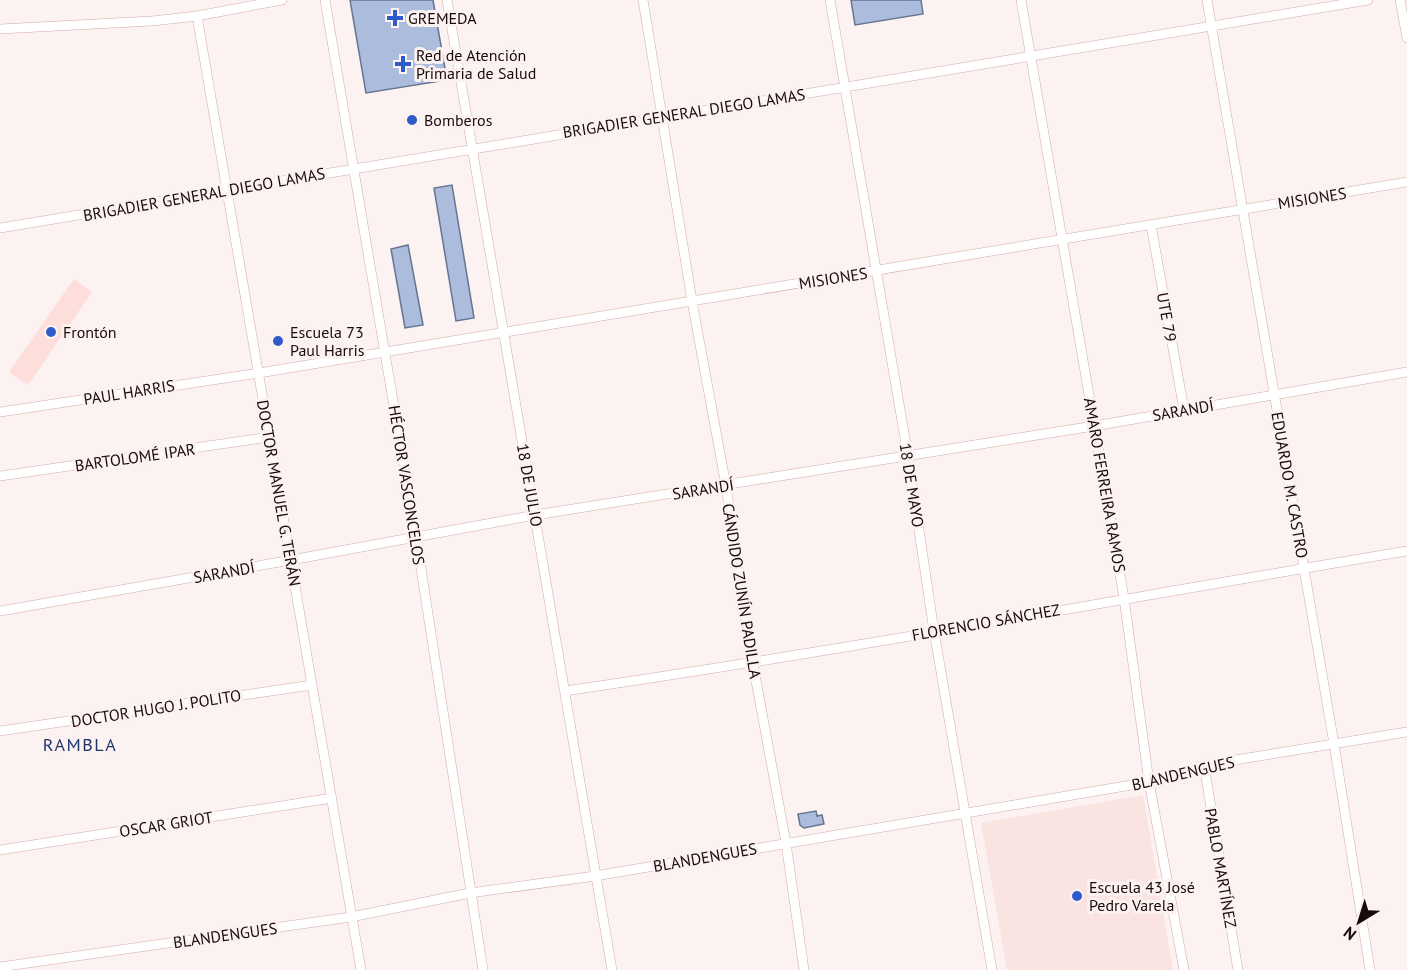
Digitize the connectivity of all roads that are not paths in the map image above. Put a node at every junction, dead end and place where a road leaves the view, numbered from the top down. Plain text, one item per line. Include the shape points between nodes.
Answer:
1 (282, 0) edge
2 (326, 0) edge
3 (447, 0) edge
4 (643, 0) edge
5 (830, 0) edge
6 (1021, 0) edge
7 (1207, 0) edge
8 (1368, 0) edge
9 (1400, 0) edge
10 (197, 16) junction
11 (1211, 26) junction
12 (0, 29) edge
13 (1407, 38) edge
14 (1031, 56) junction
15 (845, 87) junction
16 (663, 117) junction
17 (472, 149) junction
18 (354, 169) junction
19 (1407, 182) edge
20 (227, 190) junction
21 (1242, 210) junction
22 (1151, 225) junction
23 (0, 228) edge
24 (1062, 239) junction
25 (876, 270) junction
26 (692, 301) junction
27 (504, 332) junction
28 (385, 352) junction
29 (1407, 372) edge
30 (259, 373) junction
31 (1274, 394) junction
32 (1184, 410) junction
33 (0, 412) edge
34 (1095, 426) junction
35 (270, 437) junction
36 (908, 456) junction
37 (0, 476) edge
38 (726, 486) junction
39 (535, 515) junction
40 (416, 536) junction
41 (1407, 551) edge
42 (291, 560) junction
43 (1304, 568) junction
44 (1124, 598) junction
45 (0, 611) edge
46 (934, 630) junction
47 (753, 664) junction
48 (312, 685) junction
49 (565, 691) junction
50 (0, 732) edge
51 (1407, 732) edge
52 (1334, 744) junction
53 (1204, 765) junction
54 (1149, 782) junction
55 (332, 798) junction
56 (965, 813) junction
57 (786, 843) junction
58 (0, 850) edge
59 (595, 876) junction
60 (470, 893) junction
61 (351, 917) junction
62 (0, 967) edge
63 (361, 970) edge
64 (483, 970) edge
65 (612, 970) edge
66 (804, 970) edge
67 (992, 970) edge
68 (1184, 970) edge
69 (1238, 970) edge
70 (1370, 970) edge

1 - 10 street
2 - 18 street, HÉCTOR VASCONCELOS
3 - 17 street, 18 DE JULIO
4 - 16 street, CÁNDIDO ZUNÍN PADILLA
5 - 15 street, 18 DE MAYO
6 - 14 street, AMARO FERREIRA RAMOS
7 - 11 street, EDUARDO M. CASTRO
8 - 11 street, BRIGADIER GENERAL DIEGO LAMAS
9 - 13 street
10 - 12 street
10 - 20 street, DOCTOR MANUEL G. TERÁN
11 - 14 street, BRIGADIER GENERAL DIEGO LAMAS
11 - 21 street, EDUARDO M. CASTRO
14 - 15 street, BRIGADIER GENERAL DIEGO LAMAS
14 - 24 street, AMARO FERREIRA RAMOS
15 - 16 street, BRIGADIER GENERAL DIEGO LAMAS
15 - 25 street, 18 DE MAYO
16 - 17 street, BRIGADIER GENERAL DIEGO LAMAS
16 - 26 street, CÁNDIDO ZUNÍN PADILLA
17 - 18 street, BRIGADIER GENERAL DIEGO LAMAS
17 - 27 street, 18 DE JULIO
18 - 20 street, BRIGADIER GENERAL DIEGO LAMAS
18 - 28 street, HÉCTOR VASCONCELOS
19 - 21 street, MISIONES
20 - 23 street, BRIGADIER GENERAL DIEGO LAMAS
20 - 30 street, DOCTOR MANUEL G. TERÁN
21 - 22 street, MISIONES
21 - 31 street, EDUARDO M. CASTRO
22 - 24 street, MISIONES
22 - 32 street, UTE 79
24 - 25 street, MISIONES
24 - 34 street, AMARO FERREIRA RAMOS
25 - 26 street, MISIONES
25 - 36 street, 18 DE MAYO
26 - 27 street, MISIONES
26 - 38 street, CÁNDIDO ZUNÍN PADILLA
27 - 28 street, MISIONES
27 - 39 street, 18 DE JULIO
28 - 30 street, MISIONES
28 - 40 street, HÉCTOR VASCONCELOS
29 - 31 street, SARANDÍ
30 - 33 street, PAUL HARRIS
30 - 35 street, DOCTOR MANUEL G. TERÁN
31 - 32 street, SARANDÍ
31 - 43 street, EDUARDO M. CASTRO
32 - 34 street, SARANDÍ
34 - 36 street, SARANDÍ
34 - 44 street, AMARO FERREIRA RAMOS
35 - 37 street, BARTOLOMÉ IPAR
35 - 42 street, DOCTOR MANUEL G. TERÁN
36 - 38 street, SARANDÍ
36 - 46 street, 18 DE MAYO
38 - 39 street, SARANDÍ
38 - 47 street, CÁNDIDO ZUNÍN PADILLA
39 - 40 street, SARANDÍ
39 - 49 street, 18 DE JULIO
40 - 42 street, SARANDÍ
40 - 60 street, HÉCTOR VASCONCELOS
41 - 43 street, FLORENCIO SÁNCHEZ
42 - 45 street, SARANDÍ
42 - 48 street, DOCTOR MANUEL G. TERÁN
43 - 44 street, FLORENCIO SÁNCHEZ
43 - 52 street, EDUARDO M. CASTRO
44 - 46 street, FLORENCIO SÁNCHEZ
44 - 54 street, AMARO FERREIRA RAMOS
46 - 47 street, FLORENCIO SÁNCHEZ
46 - 56 street, 18 DE MAYO
47 - 49 street, FLORENCIO SÁNCHEZ
47 - 57 street, CÁNDIDO ZUNÍN PADILLA
48 - 50 street, DOCTOR HUGO J. POLITO
48 - 55 street, DOCTOR MANUEL G. TERÁN
49 - 59 street, 18 DE JULIO
51 - 52 street, BLANDENGUES
52 - 53 street, BLANDENGUES
52 - 70 street, EDUARDO M. CASTRO
53 - 54 street, BLANDENGUES
53 - 69 street, PABLO MARTÍNEZ
54 - 56 street, BLANDENGUES
54 - 68 street, AMARO FERREIRA RAMOS
55 - 58 street, OSCAR GRIOT
55 - 61 street, DOCTOR MANUEL G. TERÁN
56 - 57 street, BLANDENGUES
56 - 67 street, 18 DE MAYO
57 - 59 street, BLANDENGUES
57 - 66 street, CÁNDIDO ZUNÍN PADILLA
59 - 60 street, BLANDENGUES
59 - 65 street, 18 DE JULIO
60 - 61 street, BLANDENGUES
60 - 64 street, HÉCTOR VASCONCELOS
61 - 62 street, BLANDENGUES
61 - 63 street, DOCTOR MANUEL G. TERÁN

